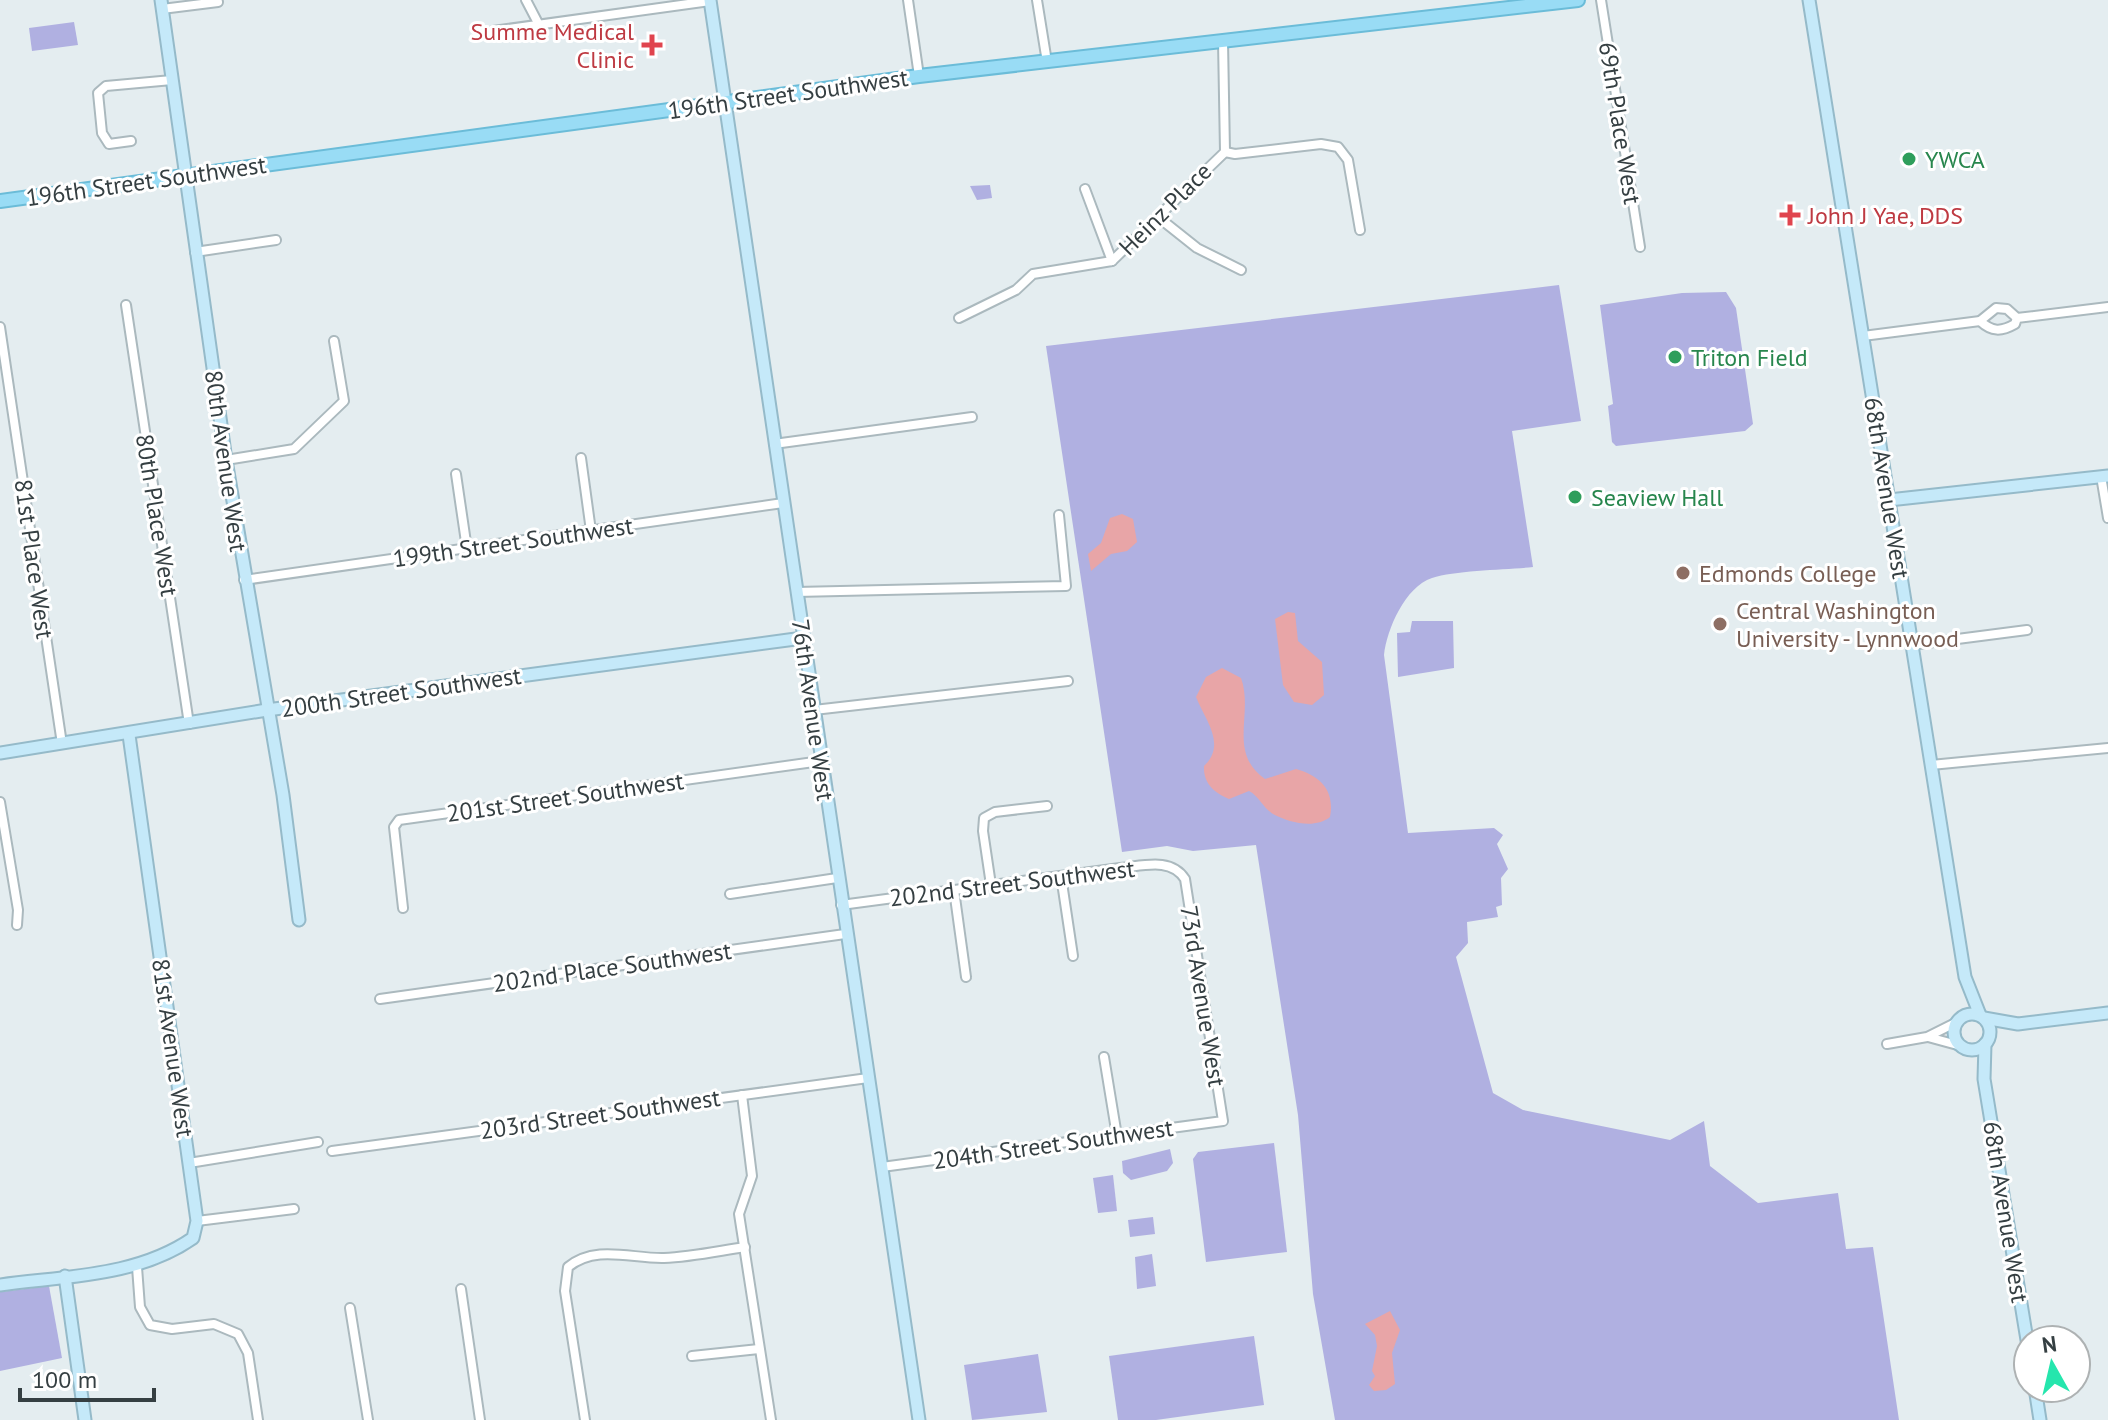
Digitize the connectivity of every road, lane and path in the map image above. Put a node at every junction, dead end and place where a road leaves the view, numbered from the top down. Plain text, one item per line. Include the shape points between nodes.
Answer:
1 (526, 0) edge
2 (908, 0) edge
3 (1037, 0) edge
4 (1578, 0) edge
5 (1601, 0) edge
6 (1809, 0) edge
7 (710, 1) edge
8 (218, 2) dead end
9 (161, 4) edge
10 (538, 23) junction
11 (493, 31) dead end
12 (1223, 41) junction
13 (1047, 62) junction
14 (919, 76) junction
15 (172, 80) junction
16 (725, 103) junction
17 (131, 141) dead end
18 (1225, 152) junction
19 (184, 176) junction
20 (1085, 189) dead end
21 (0, 201) edge
22 (1158, 217) junction
23 (1360, 230) dead end
24 (276, 240) dead end
25 (1640, 247) dead end
26 (195, 252) junction
27 (1112, 261) junction
28 (1241, 270) dead end
29 (126, 305) dead end
30 (2108, 307) edge
31 (959, 318) dead end
32 (2017, 318) junction
33 (1980, 321) junction
34 (0, 327) edge
35 (1863, 336) junction
36 (334, 341) dead end
37 (972, 417) dead end
38 (774, 444) junction
39 (581, 458) dead end
40 (226, 460) junction
41 (456, 474) dead end
42 (2105, 476) edge
43 (1889, 500) junction
44 (783, 503) junction
45 (1059, 515) dead end
46 (2108, 518) edge
47 (591, 531) junction
48 (467, 549) junction
49 (244, 580) junction
50 (796, 592) junction
51 (2027, 630) dead end
52 (803, 638) junction
53 (1911, 645) junction
54 (1068, 681) dead end
55 (267, 710) junction
56 (814, 710) junction
57 (189, 724) junction
58 (129, 735) junction
59 (62, 744) junction
60 (2108, 748) edge
61 (0, 753) edge
62 (821, 761) junction
63 (1931, 765) junction
64 (0, 802) edge
65 (1047, 806) dead end
66 (1181, 873) joint
67 (1061, 876) junction
68 (837, 878) junction
69 (991, 885) junction
70 (954, 890) junction
71 (730, 894) dead end
72 (841, 905) junction
73 (403, 908) dead end
74 (299, 920) dead end
75 (17, 925) dead end
76 (845, 934) junction
77 (1073, 956) dead end
78 (966, 977) dead end
79 (1965, 977) junction
80 (380, 999) dead end
81 (2108, 1013) edge
82 (1982, 1017) junction
83 (1959, 1020) junction
84 (2018, 1024) junction
85 (1927, 1037) junction
86 (1986, 1042) junction
87 (1887, 1044) dead end
88 (1964, 1047) junction
89 (1104, 1057) dead end
90 (868, 1078) junction
91 (1984, 1079) junction
92 (742, 1095) junction
93 (1223, 1121) joint
94 (1117, 1136) junction
95 (318, 1142) dead end
96 (332, 1151) dead end
97 (189, 1163) junction
98 (882, 1167) junction
99 (294, 1209) dead end
100 (197, 1221) junction
101 (745, 1247) junction
102 (137, 1267) junction
103 (65, 1276) junction
104 (0, 1285) edge
105 (461, 1289) dead end
106 (350, 1308) dead end
107 (2024, 1324) edge
108 (759, 1349) junction
109 (692, 1356) dead end
110 (85, 1420) edge
111 (258, 1420) edge
112 (368, 1420) edge
113 (480, 1420) edge
114 (585, 1420) edge
115 (771, 1420) edge
116 (919, 1420) edge

1 - 10 street
2 - 14 street
3 - 13 street
4 - 12 main road, 196th Street Southwest
5 - 25 street, 69th Place West
6 - 35 street, 68th Avenue West
7 - 10 street
7 - 16 street, 76th Avenue West
8 - 9 street
9 - 15 street, 80th Avenue West
10 - 11 street
12 - 13 main road, 196th Street Southwest
12 - 18 street, Heinz Place
13 - 14 main road, 196th Street Southwest
14 - 16 main road, 196th Street Southwest
15 - 17 street via 106,86 98,93 102,133 109,144
15 - 19 street, 80th Avenue West
16 - 19 main road, 196th Street Southwest
16 - 38 street, 76th Avenue West
18 - 22 street, Heinz Place
18 - 23 street via 1338,147 1348,160
19 - 21 main road, 196th Street Southwest
19 - 26 street, 80th Avenue West
20 - 27 street
22 - 27 street, Heinz Place
22 - 28 street via 1197,248
24 - 26 street
26 - 40 street, 80th Avenue West
27 - 31 street, Heinz Place via 1033,274 1027,283
29 - 57 street, 80th Place West
30 - 32 street
32 - 33 street via 1996,308
32 - 33 street via 2003,331
33 - 35 street
34 - 59 street, 81st Place West
35 - 43 street, 68th Avenue West
36 - 40 street via 344,401 294,449
37 - 38 street
38 - 44 street, 76th Avenue West
39 - 47 street
40 - 49 street, 80th Avenue West
41 - 48 street
42 - 43 street
42 - 46 street
43 - 53 street, 68th Avenue West
44 - 47 street, 199th Street Southwest
44 - 50 street, 76th Avenue West
45 - 50 street via 1066,586
47 - 48 street, 199th Street Southwest
48 - 49 street, 199th Street Southwest
49 - 55 street, 80th Avenue West
50 - 52 street, 76th Avenue West
51 - 53 street
52 - 55 street, 200th Street Southwest
52 - 56 street, 76th Avenue West
53 - 63 street, 68th Avenue West
54 - 56 street
55 - 57 street, 200th Street Southwest
55 - 74 street, 80th Avenue West
56 - 62 street, 76th Avenue West
57 - 58 street, 200th Street Southwest
58 - 59 street, 200th Street Southwest
58 - 97 street, 81st Avenue West
59 - 61 street, 200th Street Southwest
60 - 63 street
62 - 68 street, 76th Avenue West
62 - 73 street, 201st Street Southwest via 399,820 394,827
63 - 79 street, 68th Avenue West
64 - 75 street
65 - 69 street via 984,818
66 - 67 street, 202nd Street Southwest via 1161,864
66 - 93 street, 73rd Avenue West
67 - 69 street, 202nd Street Southwest
67 - 77 street
68 - 71 street
68 - 72 street, 76th Avenue West
69 - 70 street, 202nd Street Southwest
70 - 72 street, 202nd Street Southwest
70 - 78 street
72 - 76 street, 76th Avenue West
76 - 80 street, 202nd Place Southwest
76 - 90 street, 76th Avenue West
79 - 82 street, 68th Avenue West
79 - 83 street, 68th Avenue West
81 - 84 street
82 - 83 street via 1970,1014
82 - 84 street
82 - 86 street via 1990,1031
83 - 85 street
83 - 88 street via 1954,1032
84 - 86 street
85 - 87 street
85 - 88 street
86 - 88 street via 1976,1049
86 - 91 street, 68th Avenue West
88 - 91 street, 68th Avenue West
89 - 94 street
90 - 92 street, 203rd Street Southwest
90 - 98 street, 76th Avenue West
91 - 107 street, 68th Avenue West
92 - 96 street, 203rd Street Southwest
92 - 101 street via 752,1176 739,1214
93 - 94 street, 204th Street Southwest
94 - 98 street, 204th Street Southwest
95 - 97 street
97 - 100 street, 81st Avenue West
98 - 116 street, 76th Avenue West
99 - 100 street
100 - 102 street via 193,1238 171,1254
101 - 108 street
101 - 114 street via 667,1258 604,1255 568,1267 565,1291
102 - 103 street
102 - 111 street via 140,1307 150,1325 172,1329 214,1324 238,1334 248,1353
103 - 104 street
103 - 110 street
105 - 113 street
106 - 112 street
108 - 109 street
108 - 115 street

